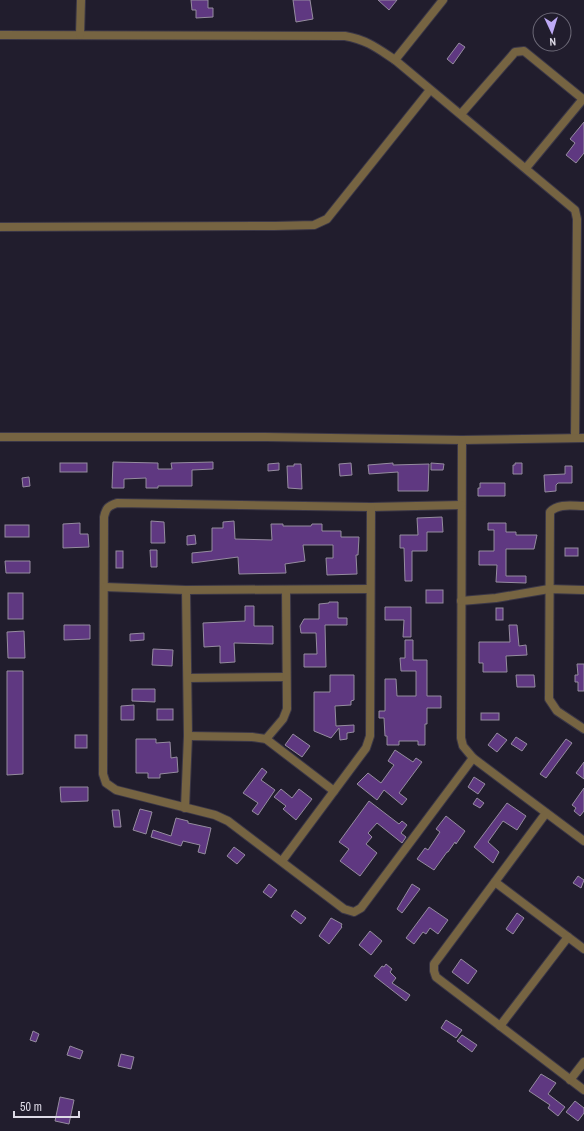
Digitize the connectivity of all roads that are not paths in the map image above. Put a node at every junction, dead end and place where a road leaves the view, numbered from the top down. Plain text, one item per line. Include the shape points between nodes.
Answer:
1 (81, 0) edge
2 (443, 0) edge
3 (0, 35) edge
4 (80, 35) junction
5 (395, 60) junction
6 (430, 90) junction
7 (584, 99) edge
8 (461, 114) junction
9 (526, 168) junction
10 (0, 227) edge
11 (580, 382) edge
12 (0, 437) edge
13 (575, 438) junction
14 (584, 438) edge
15 (462, 440) junction
16 (461, 505) junction
17 (584, 506) edge
18 (371, 507) junction
19 (105, 587) junction
20 (370, 589) junction
21 (549, 589) junction
22 (186, 590) junction
23 (286, 590) junction
24 (584, 590) edge
25 (461, 600) junction
26 (286, 677) junction
27 (188, 678) junction
28 (584, 729) edge
29 (188, 736) junction
30 (266, 740) junction
31 (473, 758) junction
32 (334, 791) junction
33 (185, 808) junction
34 (546, 813) junction
35 (584, 840) edge
36 (282, 861) junction
37 (495, 882) junction
38 (568, 937) junction
39 (584, 949) edge
40 (500, 1026) junction
41 (584, 1062) edge
42 (570, 1080) junction
43 (584, 1090) edge

1 - 4 street
2 - 5 street
3 - 4 street
4 - 5 street via 345,36 370,42
5 - 6 street
6 - 8 street
6 - 10 street via 327,219 320,223 267,226
7 - 8 street via 524,51 519,50
7 - 9 street
8 - 9 street
9 - 11 street via 575,210
11 - 13 street
12 - 15 street
13 - 14 street
13 - 15 street
15 - 16 street
16 - 18 street
16 - 25 street
17 - 21 street via 554,507 550,512
18 - 19 street via 117,503 110,505 104,517
18 - 20 street
19 - 22 street
19 - 33 street via 103,774 106,783 116,790
20 - 23 street
20 - 32 street via 370,736 366,748
21 - 24 street
21 - 25 street via 496,598
21 - 28 street via 549,699 557,711
22 - 23 street
22 - 27 street
23 - 26 street
25 - 31 street via 461,738 463,746
26 - 27 street
26 - 30 street via 287,709 283,719
27 - 29 street
29 - 30 street via 252,737
29 - 33 street
30 - 32 street
31 - 34 street
31 - 36 street via 361,908 354,912 344,909
32 - 36 street
33 - 36 street via 228,821
34 - 35 street
34 - 37 street
37 - 38 street
37 - 40 street via 434,964 434,971 436,977
38 - 39 street
38 - 40 street
40 - 42 street
41 - 42 street
42 - 43 street

